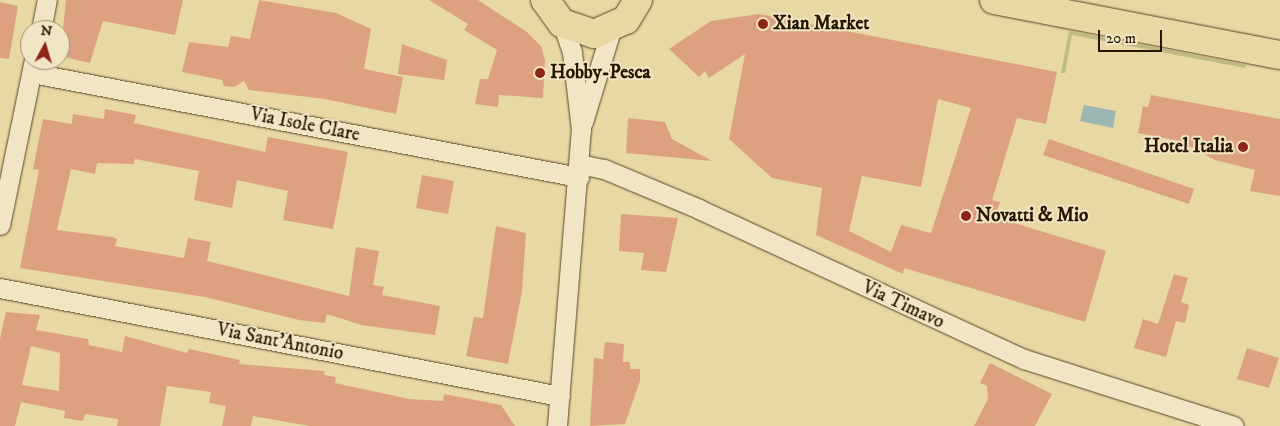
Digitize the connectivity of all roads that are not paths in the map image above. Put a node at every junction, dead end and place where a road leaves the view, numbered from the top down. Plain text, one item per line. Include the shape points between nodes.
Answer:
1 (47, 0) edge
2 (545, 0) edge
3 (994, 0) edge
4 (640, 1) edge
5 (43, 20) edge
6 (562, 23) junction
7 (611, 30) junction
8 (1280, 55) edge
9 (32, 70) edge
10 (54, 70) edge
11 (581, 130) junction
12 (579, 171) junction
13 (0, 224) edge
14 (0, 288) edge
15 (560, 396) junction
16 (558, 426) edge
17 (1234, 426) edge

1 - 5 street
2 - 6 main road
3 - 8 main road
4 - 7 main road
6 - 7 main road via 577,32
6 - 11 street via 572,52
7 - 11 street
9 - 13 street
10 - 12 street, Via Isole Clare
11 - 12 street
12 - 15 street
12 - 17 street, Via Timavo via 604,169 1024,359
14 - 15 street, Via Sant'Antonio
15 - 16 street

